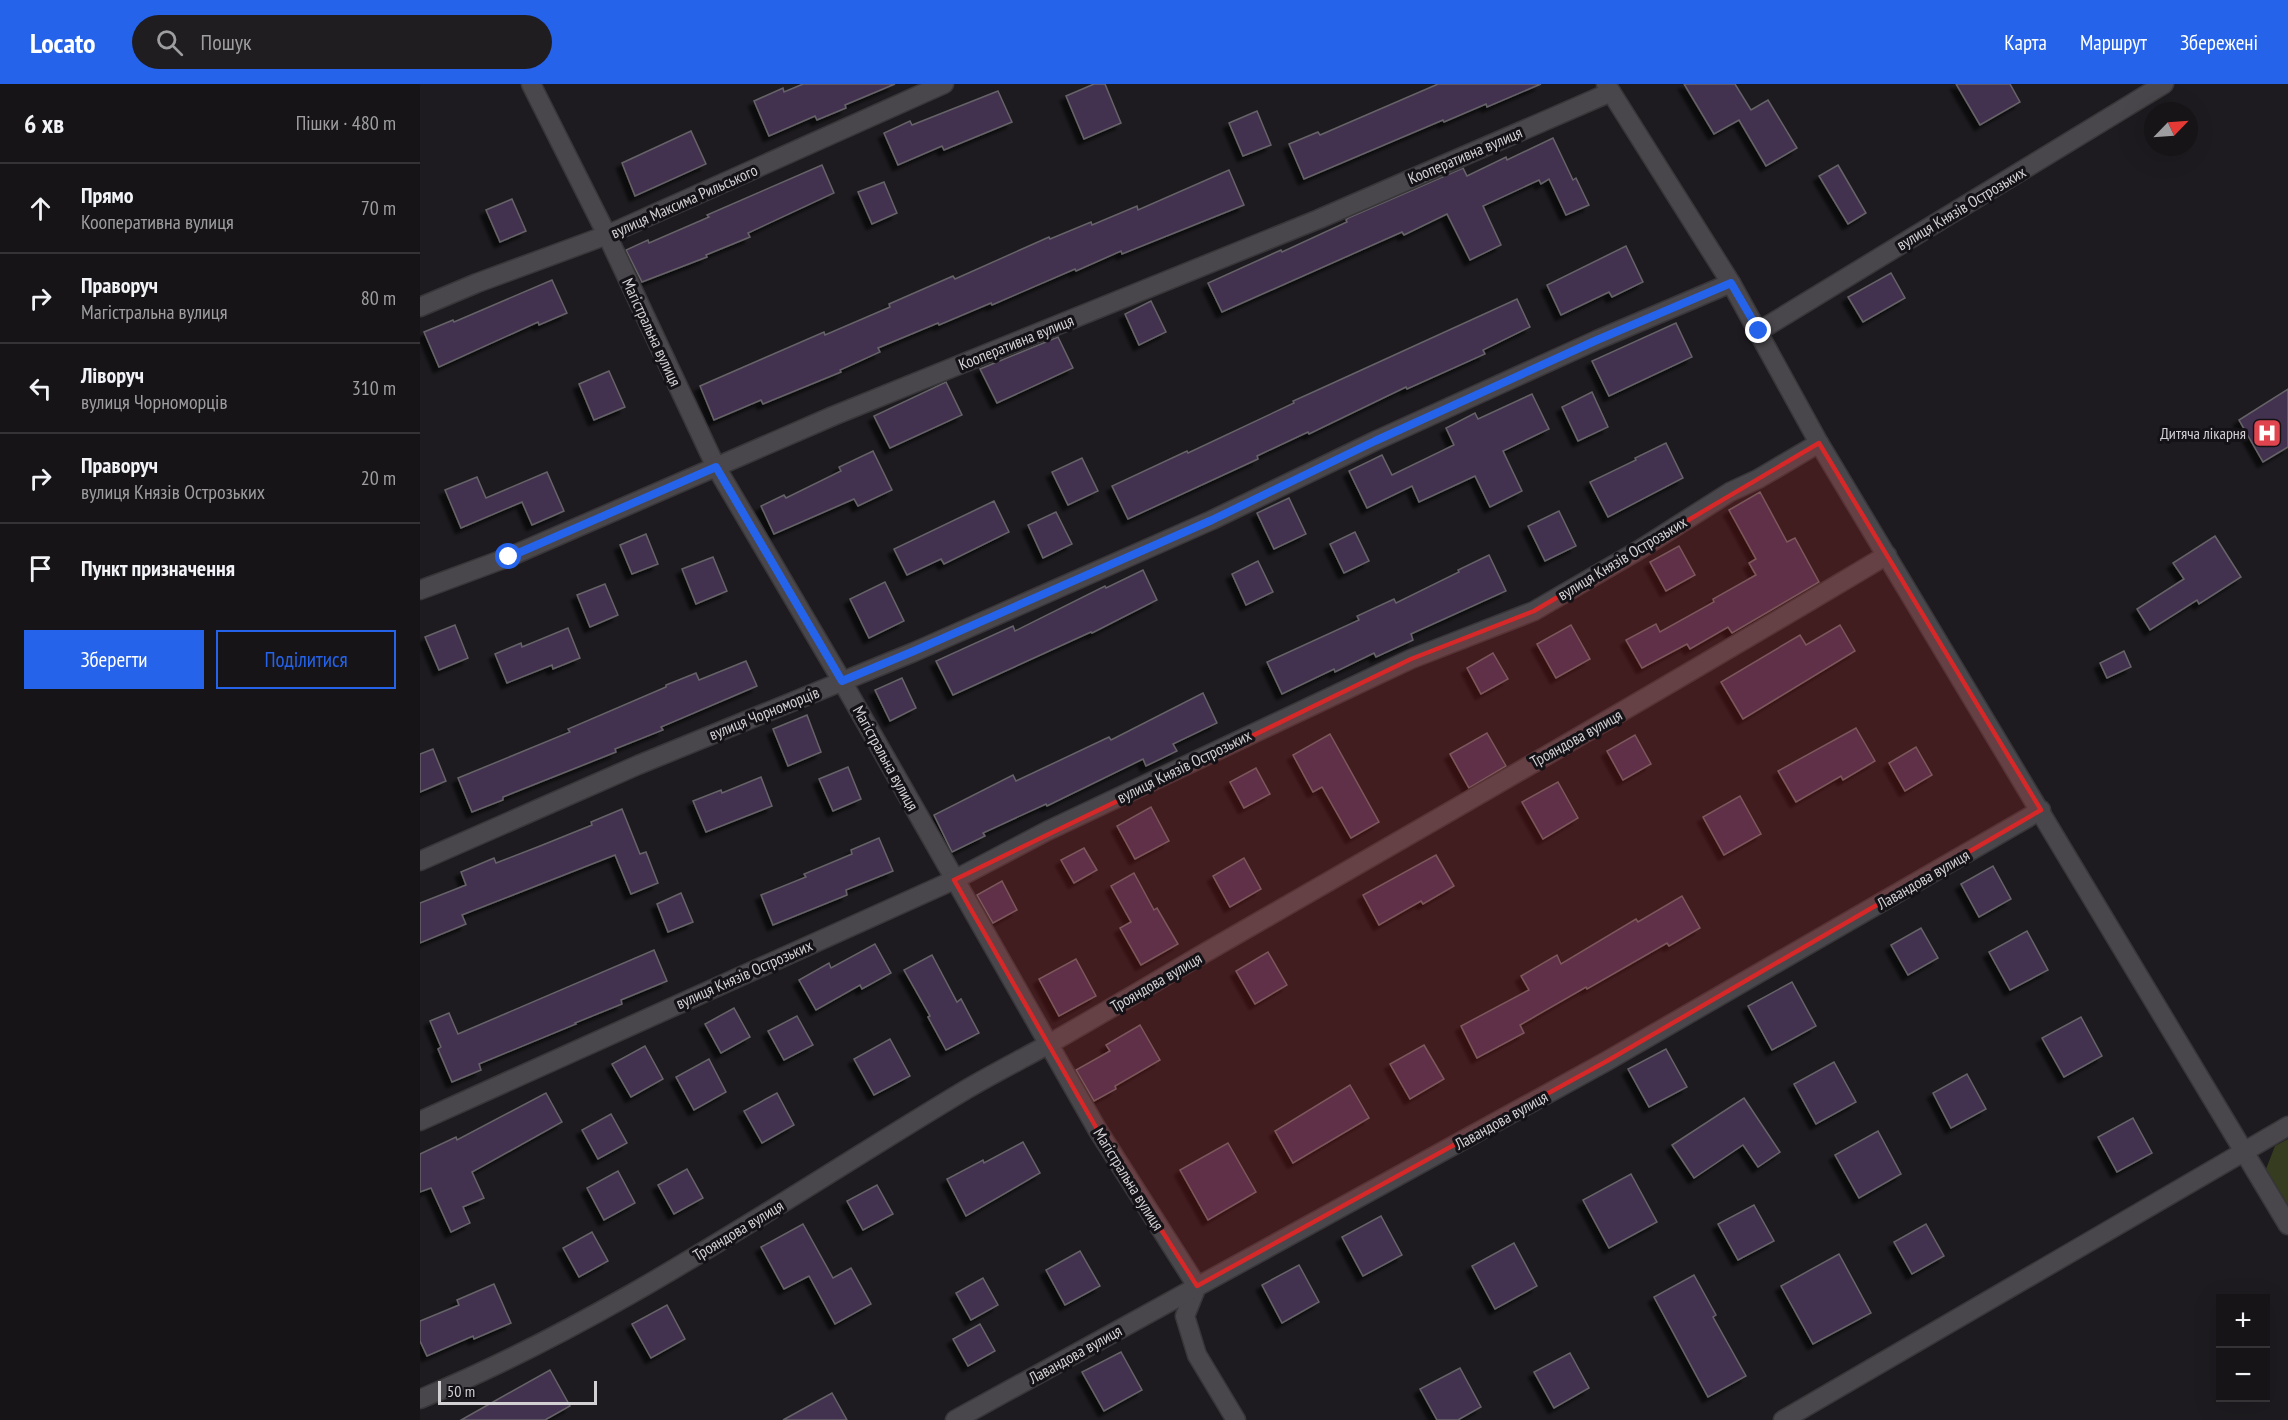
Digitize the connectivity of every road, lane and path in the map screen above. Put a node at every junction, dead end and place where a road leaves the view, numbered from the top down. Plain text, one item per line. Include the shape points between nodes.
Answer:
1 (531, 84) edge
2 (944, 84) edge
3 (2164, 84) edge
4 (1609, 88) edge
5 (607, 235) junction
6 (1731, 283) junction
7 (420, 307) edge
8 (1759, 331) junction
9 (1820, 443) junction
10 (716, 467) junction
11 (1887, 555) junction
12 (420, 590) edge
13 (842, 681) junction
14 (2041, 810) junction
15 (420, 861) edge
16 (954, 880) junction
17 (1048, 1044) junction
18 (420, 1120) edge
19 (2288, 1126) edge
20 (2245, 1152) junction
21 (2288, 1225) edge
22 (1197, 1286) junction
23 (420, 1399) edge
24 (977, 1415) edge
25 (955, 1420) edge
26 (1236, 1420) edge
27 (1783, 1420) edge

1 - 5 street, Магістральна вулиця
2 - 5 street, вулиця Максима Рильського
3 - 8 street, вулиця Князів Острозьких
4 - 6 street
4 - 10 street, Кооперативна вулиця via 1320,219
5 - 7 street, вулиця Максима Рильського
5 - 10 street, Магістральна вулиця
6 - 8 street
6 - 13 street, вулиця Чорноморців via 1375,441 1202,524
8 - 9 street
9 - 11 street
9 - 16 street, вулиця Князів Острозьких via 1534,611 1380,673 1058,826
10 - 12 street, Кооперативна вулиця via 509,557
10 - 13 street, Магістральна вулиця
11 - 14 street
11 - 17 street, Трояндова вулиця via 1658,692
13 - 15 street, вулиця Чорноморців
13 - 16 street, Магістральна вулиця
14 - 20 street
14 - 22 street, Лавандова вулиця via 1607,1061
16 - 17 street, Магістральна вулиця
16 - 18 street, вулиця Князів Острозьких
17 - 22 street, Магістральна вулиця
17 - 23 street, Трояндова вулиця via 581,1321
19 - 20 street
20 - 21 street
20 - 27 street
22 - 24 street, Лавандова вулиця
22 - 26 street via 1185,1317 1197,1355
24 - 25 street, Лавандова вулиця

